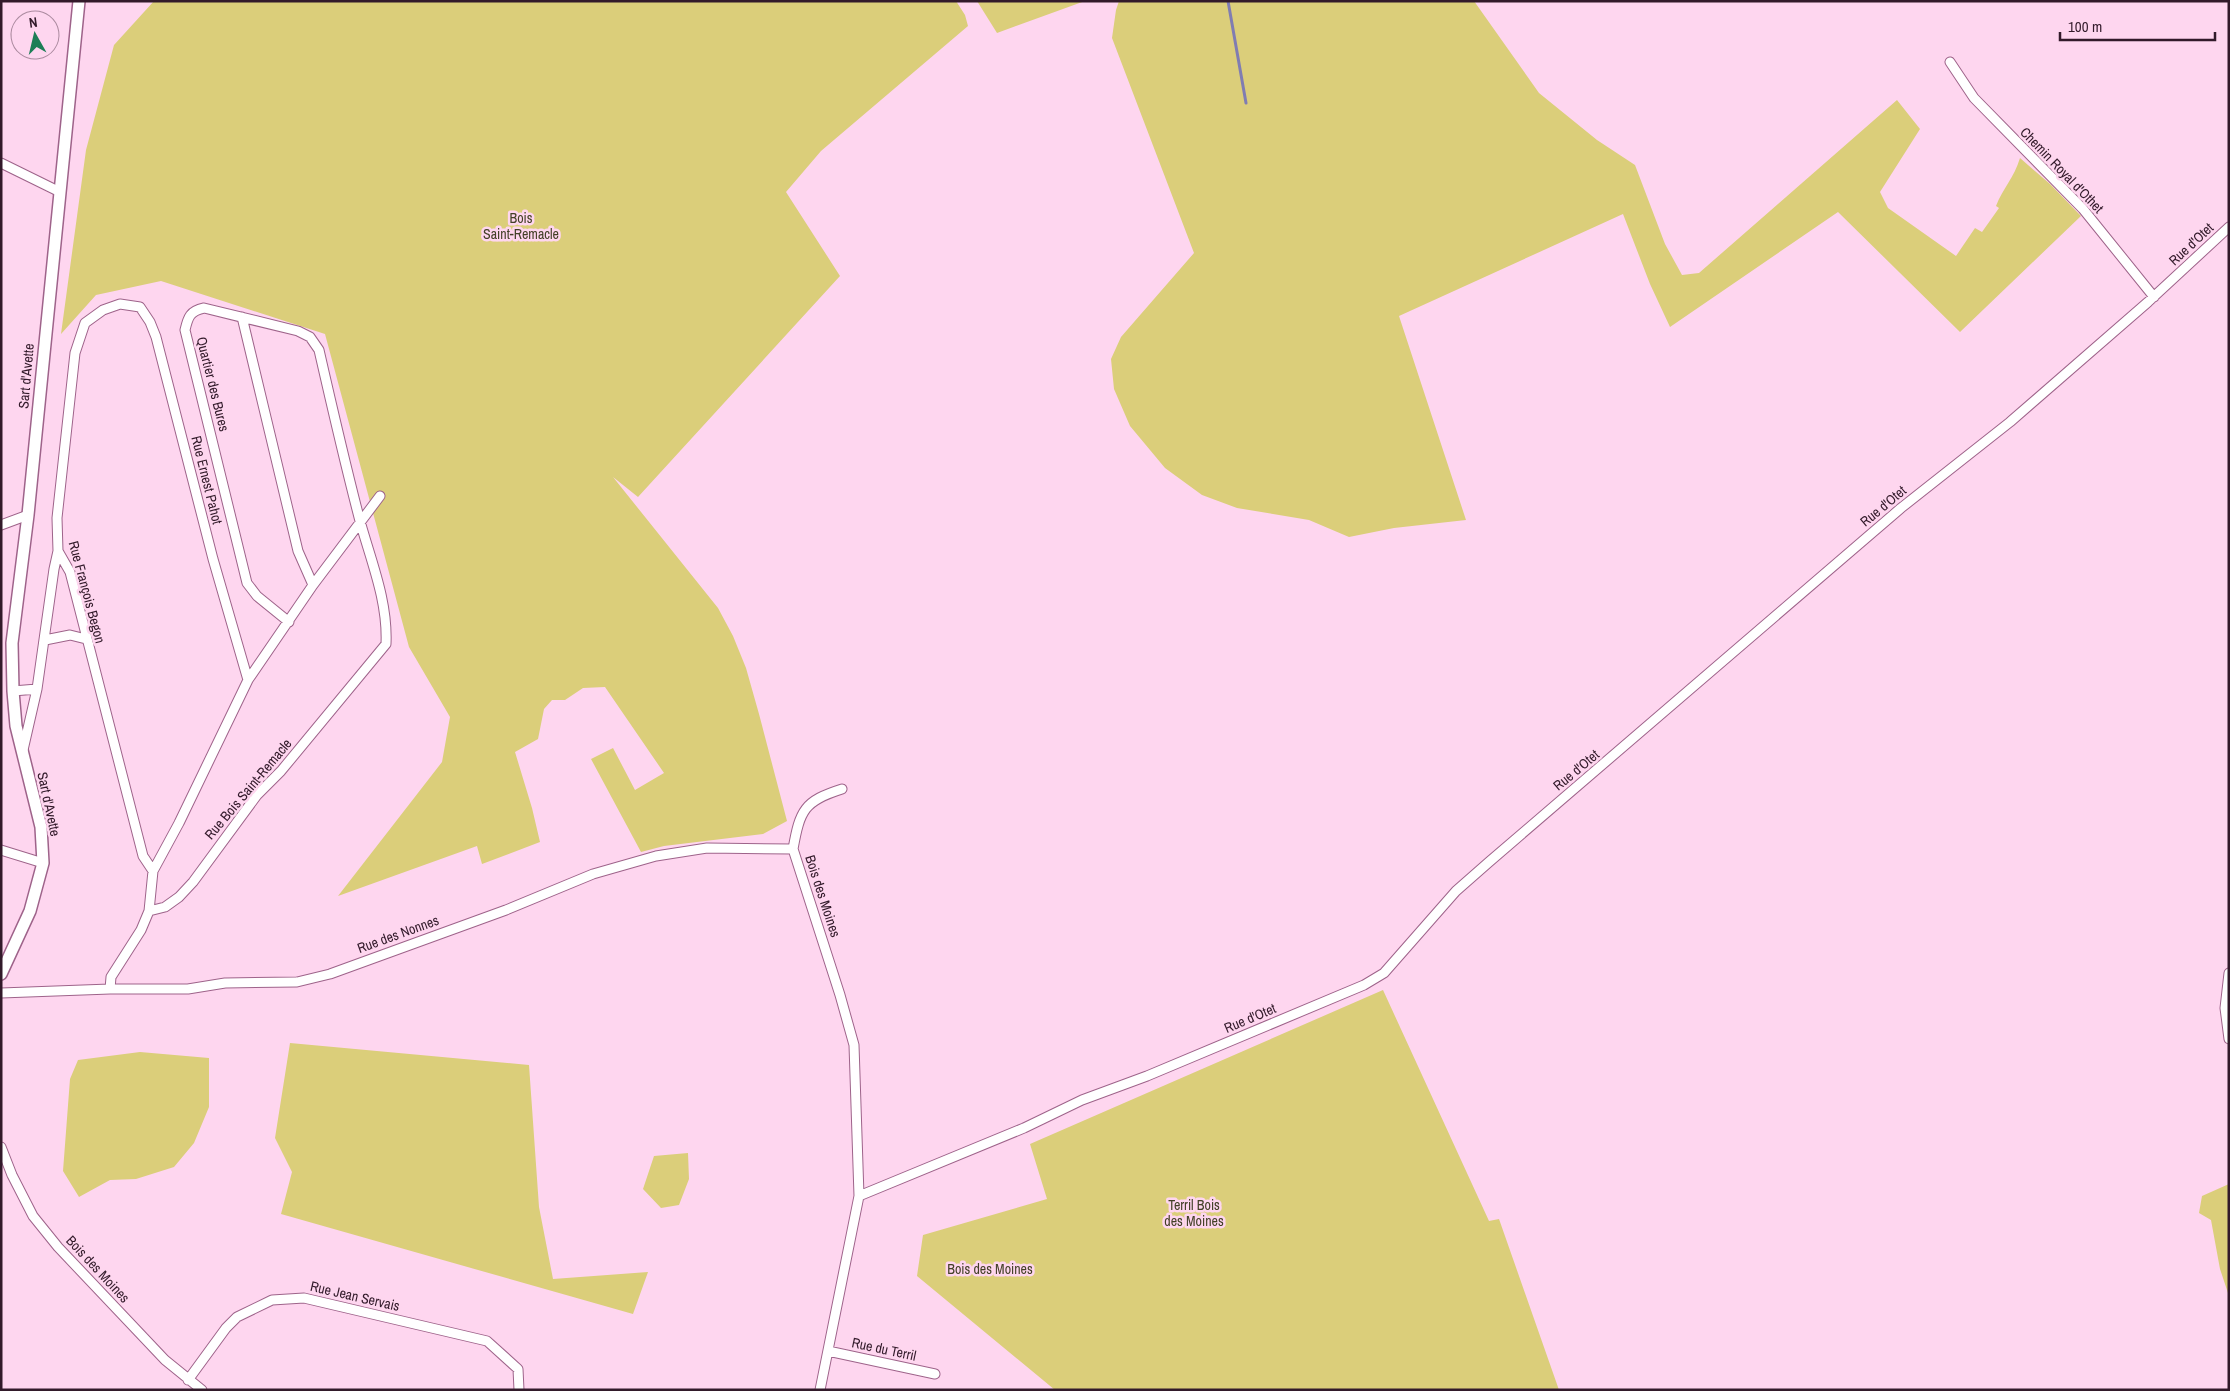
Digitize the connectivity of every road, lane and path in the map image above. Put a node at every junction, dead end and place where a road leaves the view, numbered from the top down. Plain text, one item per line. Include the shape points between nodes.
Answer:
1 (79, 1) edge
2 (1950, 62) dead end
3 (1, 163) edge
4 (60, 192) junction
5 (2229, 227) edge
6 (2154, 297) junction
7 (120, 304) joint
8 (242, 317) junction
9 (380, 496) dead end
10 (28, 515) junction
11 (360, 521) junction
12 (1, 525) edge
13 (58, 551) junction
14 (313, 585) junction
15 (289, 622) junction
16 (86, 639) junction
17 (45, 640) junction
18 (248, 680) junction
19 (37, 689) junction
20 (13, 691) junction
21 (21, 754) junction
22 (842, 789) dead end
23 (793, 849) junction
24 (1, 850) edge
25 (43, 863) junction
26 (153, 871) junction
27 (149, 912) junction
28 (2229, 973) edge
29 (1, 974) edge
30 (110, 989) junction
31 (1, 993) edge
32 (2229, 1038) edge
33 (1, 1147) edge
34 (859, 1196) junction
35 (828, 1351) junction
36 (935, 1374) dead end
37 (188, 1380) junction
38 (202, 1390) edge
39 (519, 1390) edge
40 (820, 1390) edge

1 - 4 street, Sart d'Avette
2 - 6 street, Chemin Royal d'Othet via 1974,98 2083,209
3 - 4 street
4 - 10 street, Sart d'Avette
5 - 6 street, Rue d'Otet
6 - 34 street, Rue d'Otet via 1489,862 1456,891 1384,973 1355,989 1082,1100 1024,1128
7 - 13 street, Rue François Begon via 103,310 85,323 75,353 57,518
7 - 18 street, Rue Ernest Pahot via 140,307 156,337
8 - 11 street via 298,331 310,337 319,350
8 - 14 street via 298,551
8 - 15 street, Quartier des Bures via 204,308 194,310 188,316 185,330 247,584
9 - 11 street
10 - 12 street
10 - 20 street, Sart d'Avette via 12,643
11 - 14 street
11 - 27 street, Rue Bois Saint-Remacle via 387,624 386,644 245,810 193,882 165,907
13 - 16 street, Rue François Begon via 70,572
13 - 17 street, Sart d'Avette
14 - 15 street
15 - 18 street
16 - 17 street via 70,635
16 - 26 street, Rue François Begon via 143,856
17 - 19 street, Sart d'Avette
18 - 26 street
19 - 20 street
19 - 21 street, Sart d'Avette
20 - 21 street, Sart d'Avette
21 - 25 street, Sart d'Avette via 41,828
22 - 23 street, Bois des Moines via 812,801 797,824
23 - 30 street, Rue des Nonnes via 707,848 656,856 593,874 506,910 330,974 297,982 225,983 188,989
23 - 34 street, Bois des Moines via 854,1045
24 - 25 street
25 - 29 street, Sart d'Avette via 30,911
26 - 27 street
27 - 30 street via 111,977
28 - 32 street via 2225,1008
30 - 31 street, Rue des Nonnes
33 - 37 street, Bois des Moines via 33,1216 141,1335
34 - 35 street, Bois des Moines
35 - 36 street, Rue du Terril
35 - 40 street, Bois des Moines
37 - 38 street, Bois des Moines
37 - 39 street, Rue Jean Servais via 226,1328 238,1317 272,1300 304,1298 487,1341 518,1370

